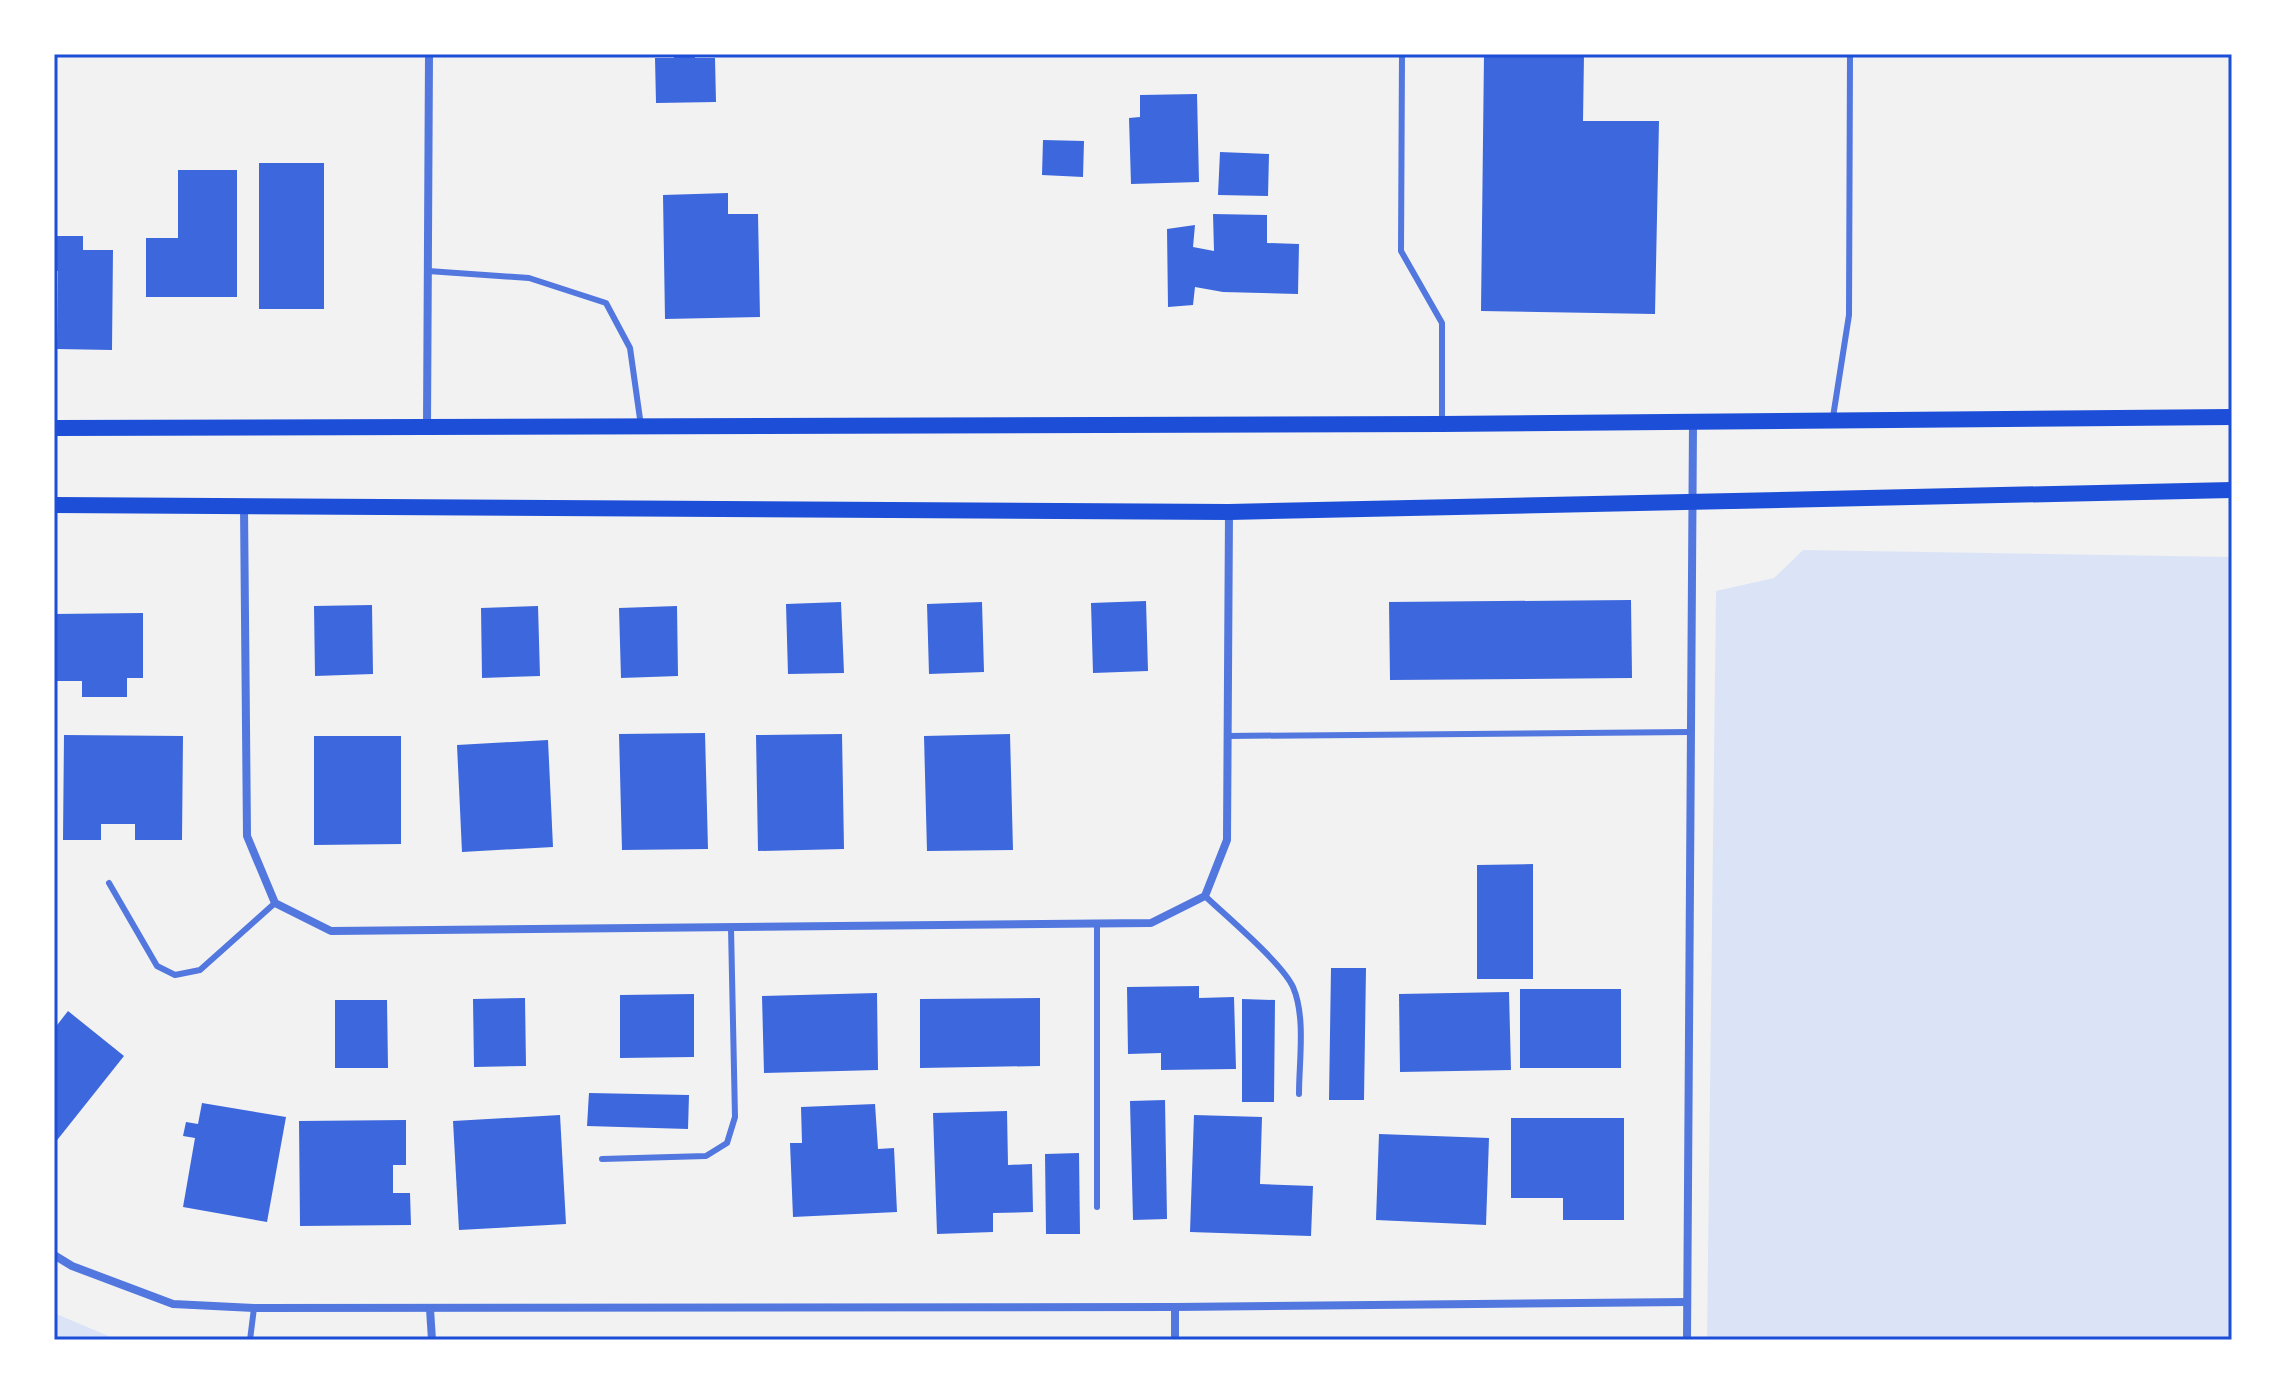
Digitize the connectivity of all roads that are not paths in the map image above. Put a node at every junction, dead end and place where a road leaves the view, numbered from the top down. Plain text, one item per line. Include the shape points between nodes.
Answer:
1 (429, 54) edge
2 (1402, 54) edge
3 (1850, 54) edge
4 (428, 271) junction
5 (2232, 417) edge
6 (1832, 421) junction
7 (1693, 423) junction
8 (1442, 424) junction
9 (641, 426) junction
10 (427, 427) junction
11 (54, 428) edge
12 (2232, 490) edge
13 (1692, 503) junction
14 (54, 505) edge
15 (244, 507) junction
16 (1229, 512) junction
17 (1691, 732) junction
18 (1227, 736) junction
19 (109, 883) dead end
20 (1205, 896) junction
21 (275, 903) junction
22 (1097, 924) junction
23 (731, 928) junction
24 (1299, 1094) dead end
25 (602, 1159) dead end
26 (1097, 1207) dead end
27 (54, 1255) edge
28 (1687, 1302) junction
29 (1175, 1307) junction
30 (254, 1308) junction
31 (430, 1309) junction
32 (250, 1340) edge
33 (432, 1340) edge
34 (1175, 1340) edge
35 (1687, 1340) edge

1 - 4 street
2 - 8 lane via 1401,251 1442,323
3 - 6 lane via 1849,315
4 - 9 lane via 529,278 606,303 630,348
4 - 10 street
5 - 6 main road
6 - 7 main road
7 - 8 main road
7 - 13 street
8 - 9 main road
9 - 10 main road
10 - 11 main road
12 - 13 main road
13 - 16 main road
13 - 17 street
14 - 15 main road
15 - 16 main road
15 - 21 street via 247,836
16 - 18 street
17 - 18 lane
17 - 28 street
18 - 20 street via 1227,840
19 - 21 lane via 157,966 175,975 200,970
20 - 22 street via 1151,923
20 - 24 lane via 1293,987 1299,1018
21 - 23 street via 331,931
22 - 23 street
22 - 26 lane
23 - 25 lane via 735,1117 727,1143 706,1156
27 - 30 street via 173,1304
28 - 29 street
28 - 35 street
29 - 31 street
29 - 34 street
30 - 31 street
30 - 32 lane
31 - 33 street

